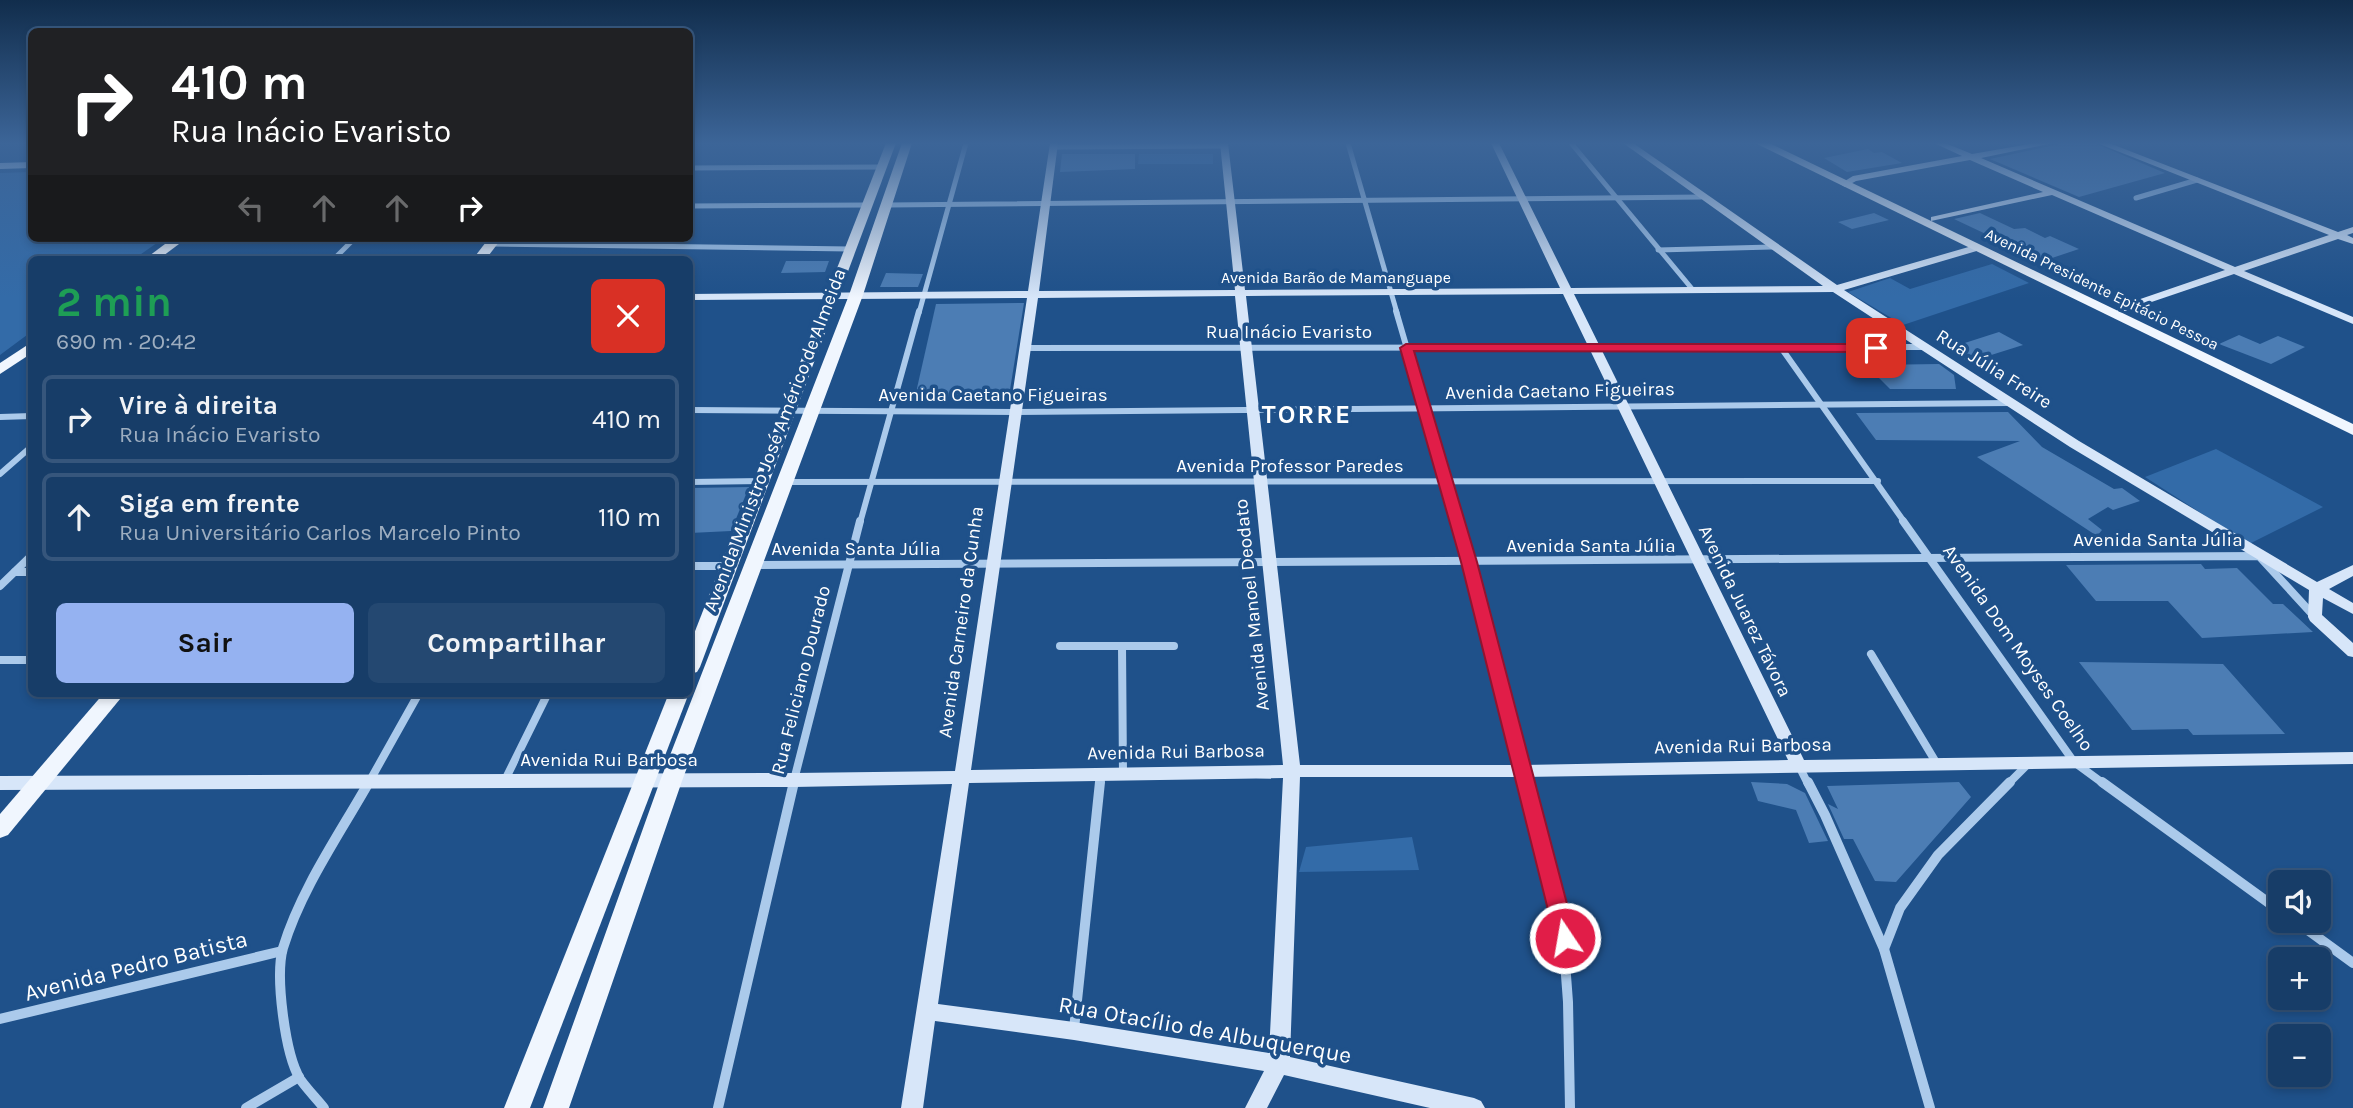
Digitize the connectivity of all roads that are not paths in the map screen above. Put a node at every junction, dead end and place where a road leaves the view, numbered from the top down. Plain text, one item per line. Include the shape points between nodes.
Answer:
1 (871, 195) edge
2 (891, 195) edge
3 (953, 195) edge
4 (1048, 195) edge
5 (1228, 195) edge
6 (1361, 195) edge
7 (1519, 195) edge
8 (1613, 195) edge
9 (1699, 195) edge
10 (1873, 195) edge
11 (1878, 195) edge
12 (2042, 195) edge
13 (2060, 195) edge
14 (2148, 195) edge
15 (2235, 195) edge
16 (1702, 197) junction
17 (1616, 198) junction
18 (2137, 198) dead end
19 (1362, 200) junction
20 (1522, 200) junction
21 (1229, 202) junction
22 (1047, 203) junction
23 (951, 204) junction
24 (867, 205) junction
25 (888, 205) junction
26 (693, 206) edge
27 (1934, 219) junction
28 (2353, 230) edge
29 (2339, 235) junction
30 (2353, 241) edge
31 (175, 242) edge
32 (351, 242) edge
33 (493, 242) edge
34 (538, 242) edge
35 (1771, 247) junction
36 (1976, 248) junction
37 (850, 249) junction
38 (1658, 250) junction
39 (154, 256) edge
40 (337, 256) edge
41 (482, 256) edge
42 (2234, 269) junction
43 (1835, 289) junction
44 (1693, 290) junction
45 (1392, 292) junction
46 (1569, 292) junction
47 (1033, 293) junction
48 (926, 294) junction
49 (1238, 294) junction
50 (856, 295) junction
51 (693, 296) edge
52 (831, 296) junction
53 (2121, 309) junction
54 (2353, 321) edge
55 (1923, 347) junction
56 (1026, 348) junction
57 (1406, 348) junction
58 (1595, 348) junction
59 (28, 349) edge
60 (1247, 349) junction
61 (1782, 349) junction
62 (0, 370) edge
63 (2011, 402) junction
64 (1824, 405) junction
65 (1623, 406) junction
66 (1252, 409) junction
67 (1424, 409) junction
68 (693, 410) edge
69 (788, 410) junction
70 (812, 410) junction
71 (891, 411) junction
72 (1017, 412) junction
73 (28, 416) edge
74 (0, 417) edge
75 (2353, 418) edge
76 (2353, 430) edge
77 (28, 450) edge
78 (0, 474) edge
79 (762, 481) junction
80 (871, 481) junction
81 (1260, 481) junction
82 (1878, 481) junction
83 (693, 482) edge
84 (786, 482) junction
85 (1004, 482) junction
86 (1446, 482) junction
87 (1660, 482) junction
88 (1931, 556) junction
89 (2259, 556) junction
90 (28, 559) edge
91 (1699, 560) junction
92 (1267, 561) junction
93 (1469, 562) junction
94 (755, 565) junction
95 (848, 565) junction
96 (693, 566) edge
97 (730, 566) junction
98 (992, 566) junction
99 (2353, 570) edge
100 (14, 572) junction
101 (28, 572) edge
102 (0, 586) edge
103 (2316, 589) junction
104 (2353, 610) edge
105 (2315, 617) junction
106 (1060, 646) dead end
107 (1122, 646) junction
108 (1174, 646) dead end
109 (2353, 652) edge
110 (1871, 654) dead end
111 (693, 659) edge
112 (0, 660) edge
113 (28, 660) edge
114 (112, 697) edge
115 (417, 697) edge
116 (546, 697) edge
117 (677, 697) edge
118 (2353, 758) edge
119 (2074, 762) junction
120 (2029, 763) junction
121 (1937, 764) junction
122 (1799, 766) junction
123 (1292, 771) junction
124 (1524, 772) junction
125 (1101, 775) junction
126 (1123, 775) junction
127 (961, 776) junction
128 (372, 780) junction
129 (645, 780) junction
130 (794, 780) junction
131 (671, 781) junction
132 (504, 782) junction
133 (0, 783) edge
134 (39, 783) junction
135 (0, 829) edge
136 (2268, 902) edge
137 (2312, 933) edge
138 (1884, 949) junction
139 (282, 951) junction
140 (2353, 963) edge
141 (926, 1011) junction
142 (0, 1019) edge
143 (1074, 1031) junction
144 (1279, 1064) junction
145 (299, 1077) junction
146 (246, 1108) edge
147 (324, 1108) edge
148 (517, 1108) edge
149 (556, 1108) edge
150 (718, 1108) edge
151 (912, 1108) edge
152 (1256, 1108) edge
153 (1474, 1108) edge
154 (1570, 1108) edge
155 (1930, 1108) edge

1 - 24 main road, Avenida Ministro José Américo de Almeida
2 - 25 main road, Avenida Ministro José Américo de Almeida
3 - 23 street, Rua Feliciano Dourado
4 - 22 street, Avenida Carneiro da Cunha
5 - 21 street, Avenida Manoel Deodato
6 - 19 street
7 - 20 street, Avenida Juarez Távora
8 - 17 street
9 - 16 street, Rua Júlia Freire
10 - 36 main road, Avenida Presidente Epitácio Pessoa
11 - 27 main road, Avenida Presidente Epitácio Pessoa
12 - 27 street
13 - 42 street
14 - 18 street
15 - 29 street
16 - 17 street
16 - 35 street, Rua Júlia Freire
17 - 20 street
17 - 38 street
19 - 20 street
19 - 21 street
19 - 45 street
20 - 46 street, Avenida Juarez Távora
21 - 22 street
21 - 49 street, Avenida Manoel Deodato
22 - 23 street
22 - 47 street, Avenida Carneiro da Cunha
23 - 25 street
23 - 48 street, Rua Feliciano Dourado
24 - 26 street
24 - 37 main road, Avenida Ministro José Américo de Almeida
25 - 50 main road, Avenida Ministro José Américo de Almeida
27 - 53 main road, Avenida Presidente Epitácio Pessoa
28 - 29 street
29 - 30 street
29 - 42 street
31 - 39 main road
32 - 40 street
33 - 41 main road
34 - 37 street
35 - 38 street
35 - 43 street, Rua Júlia Freire
36 - 43 street, Avenida Barão de Mamanguape
36 - 76 main road, Avenida Presidente Epitácio Pessoa
37 - 52 main road, Avenida Ministro José Américo de Almeida
38 - 44 street
42 - 53 street
42 - 54 street
43 - 44 street, Avenida Barão de Mamanguape
43 - 55 street, Rua Júlia Freire
44 - 46 street, Avenida Barão de Mamanguape
45 - 46 street, Avenida Barão de Mamanguape
45 - 49 street, Avenida Barão de Mamanguape
45 - 57 street
46 - 58 street, Avenida Juarez Távora
47 - 48 street, Avenida Barão de Mamanguape
47 - 49 street, Avenida Barão de Mamanguape
47 - 56 street, Avenida Carneiro da Cunha
48 - 50 street, Avenida Barão de Mamanguape
48 - 71 street, Rua Feliciano Dourado
49 - 60 street, Avenida Manoel Deodato
50 - 52 street, Avenida Barão de Mamanguape
50 - 70 main road, Avenida Ministro José Américo de Almeida
51 - 52 street, Avenida Barão de Mamanguape
52 - 69 main road, Avenida Ministro José Américo de Almeida
53 - 75 main road, Avenida Presidente Epitácio Pessoa
55 - 61 street, Rua Inácio Evaristo
55 - 63 street, Rua Júlia Freire
56 - 60 street, Rua Inácio Evaristo
56 - 72 street, Avenida Carneiro da Cunha
57 - 58 street, Rua Inácio Evaristo
57 - 60 street, Rua Inácio Evaristo
57 - 67 street
58 - 61 street, Rua Inácio Evaristo
58 - 65 street, Avenida Juarez Távora
59 - 62 main road
60 - 66 street, Avenida Manoel Deodato
61 - 64 street, Avenida Dom Moyses Coelho
63 - 64 street, Avenida Caetano Figueiras
63 - 89 street, Rua Júlia Freire
64 - 65 street, Avenida Caetano Figueiras
64 - 82 street, Avenida Dom Moyses Coelho
65 - 67 street, Avenida Caetano Figueiras
65 - 87 street, Avenida Juarez Távora
66 - 67 street, Avenida Caetano Figueiras
66 - 72 street, Avenida Caetano Figueiras
66 - 81 street, Avenida Manoel Deodato
67 - 86 street
68 - 69 street, Avenida Caetano Figueiras
69 - 70 street, Avenida Caetano Figueiras
69 - 79 main road, Avenida Ministro José Américo de Almeida
70 - 71 street, Avenida Caetano Figueiras
70 - 84 main road, Avenida Ministro José Américo de Almeida
71 - 72 street, Avenida Caetano Figueiras
71 - 80 street, Rua Feliciano Dourado
72 - 85 street, Avenida Carneiro da Cunha
73 - 74 street
77 - 78 street
79 - 83 street
79 - 97 main road, Avenida Ministro José Américo de Almeida
80 - 84 street, Avenida Professor Paredes
80 - 85 street, Avenida Professor Paredes
80 - 95 street, Rua Feliciano Dourado
81 - 85 street, Avenida Professor Paredes
81 - 86 street, Avenida Professor Paredes
81 - 92 street, Avenida Manoel Deodato
82 - 87 street, Avenida Professor Paredes
82 - 88 street, Avenida Dom Moyses Coelho
84 - 94 main road, Avenida Ministro José Américo de Almeida
85 - 98 street, Avenida Carneiro da Cunha
86 - 87 street, Avenida Professor Paredes
86 - 93 street
87 - 91 street, Avenida Juarez Távora
88 - 89 street, Avenida Santa Júlia
88 - 91 street, Avenida Santa Júlia
88 - 119 street, Avenida Dom Moyses Coelho
89 - 103 street, Rua Júlia Freire
89 - 105 street
90 - 100 street
91 - 93 street, Avenida Santa Júlia
91 - 122 street, Avenida Juarez Távora
92 - 93 street, Avenida Santa Júlia
92 - 98 street, Avenida Santa Júlia
92 - 123 street, Avenida Manoel Deodato
93 - 124 street
94 - 95 street, Avenida Santa Júlia
94 - 131 main road, Avenida Ministro José Américo de Almeida
95 - 98 street, Avenida Santa Júlia
95 - 130 street, Rua Feliciano Dourado
96 - 97 street
97 - 111 main road, Avenida Ministro José Américo de Almeida
98 - 127 street, Avenida Carneiro da Cunha
99 - 103 street
100 - 101 street
100 - 102 street
103 - 104 street, Rua Júlia Freire
103 - 105 street
105 - 109 street
106 - 107 street
107 - 108 street
107 - 126 street
110 - 121 street
112 - 113 street
114 - 134 main road
115 - 128 street
116 - 132 street
117 - 129 main road
118 - 119 street, Avenida Rui Barbosa
119 - 120 street, Avenida Rui Barbosa
119 - 136 street, Avenida Dom Moyses Coelho
120 - 121 street, Avenida Rui Barbosa
120 - 138 street via 1938,855 1900,908
121 - 122 street, Avenida Rui Barbosa
122 - 124 street, Avenida Rui Barbosa
122 - 138 street, Avenida Juarez Távora
123 - 124 street, Avenida Rui Barbosa
123 - 126 street, Avenida Rui Barbosa
123 - 144 street, Avenida Manoel Deodato
124 - 154 street via 1565,938
125 - 126 street, Avenida Rui Barbosa
125 - 127 street, Avenida Rui Barbosa
125 - 143 street
127 - 130 street, Avenida Rui Barbosa
127 - 141 street, Avenida Carneiro da Cunha
128 - 132 street, Avenida Rui Barbosa
128 - 134 street, Avenida Rui Barbosa
128 - 139 street via 299,907
129 - 131 street, Avenida Rui Barbosa
129 - 132 street, Avenida Rui Barbosa
129 - 148 main road
130 - 131 street, Avenida Rui Barbosa
130 - 150 street, Rua Feliciano Dourado
131 - 149 main road, Avenida Ministro José Américo de Almeida
133 - 134 street, Avenida Rui Barbosa
134 - 135 main road
137 - 140 street
138 - 155 street, Avenida Juarez Távora
139 - 142 street, Avenida Pedro Batista
139 - 145 street via 280,993
141 - 143 street, Rua Otacílio de Albuquerque
141 - 151 street, Avenida Carneiro da Cunha
143 - 144 street, Rua Otacílio de Albuquerque
144 - 152 street
144 - 153 street, Rua Otacílio de Albuquerque
145 - 146 street
145 - 147 street

